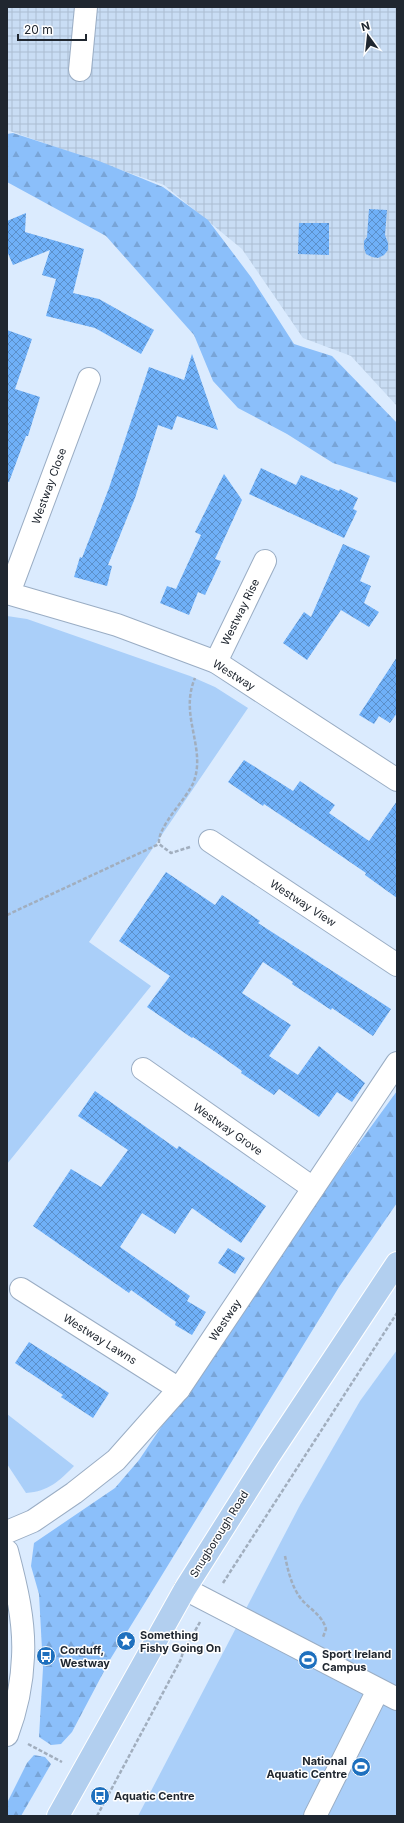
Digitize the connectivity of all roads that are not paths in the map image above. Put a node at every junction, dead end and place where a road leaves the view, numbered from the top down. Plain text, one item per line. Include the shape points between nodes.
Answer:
1 (86, 7) edge
2 (80, 70) dead end
3 (89, 379) dead end
4 (265, 561) dead end
5 (8, 593) edge
6 (216, 662) junction
7 (397, 780) edge
8 (210, 841) road end
9 (397, 965) edge
10 (397, 1063) edge
11 (143, 1069) dead end
12 (313, 1188) junction
13 (397, 1263) edge
14 (21, 1289) dead end
15 (178, 1389) junction
16 (7, 1532) edge
17 (7, 1551) edge
18 (185, 1589) junction
19 (388, 1695) edge
20 (7, 1735) edge
21 (58, 1816) edge
22 (315, 1816) edge

1 - 2 street
3 - 5 street, Westway Close
4 - 6 street, Westway Rise
5 - 6 street, Westway via 117,625
6 - 7 street, Westway
8 - 9 street, Westway View
10 - 12 street, Westway
11 - 12 street, Westway Grove
12 - 15 street, Westway
13 - 18 main road, Snugborough Road via 273,1450
14 - 15 street, Westway Lawns
15 - 16 street, Westway via 116,1460 33,1521
17 - 20 street via 20,1615 24,1657
18 - 19 street
18 - 21 main road, Snugborough Road
19 - 22 street

